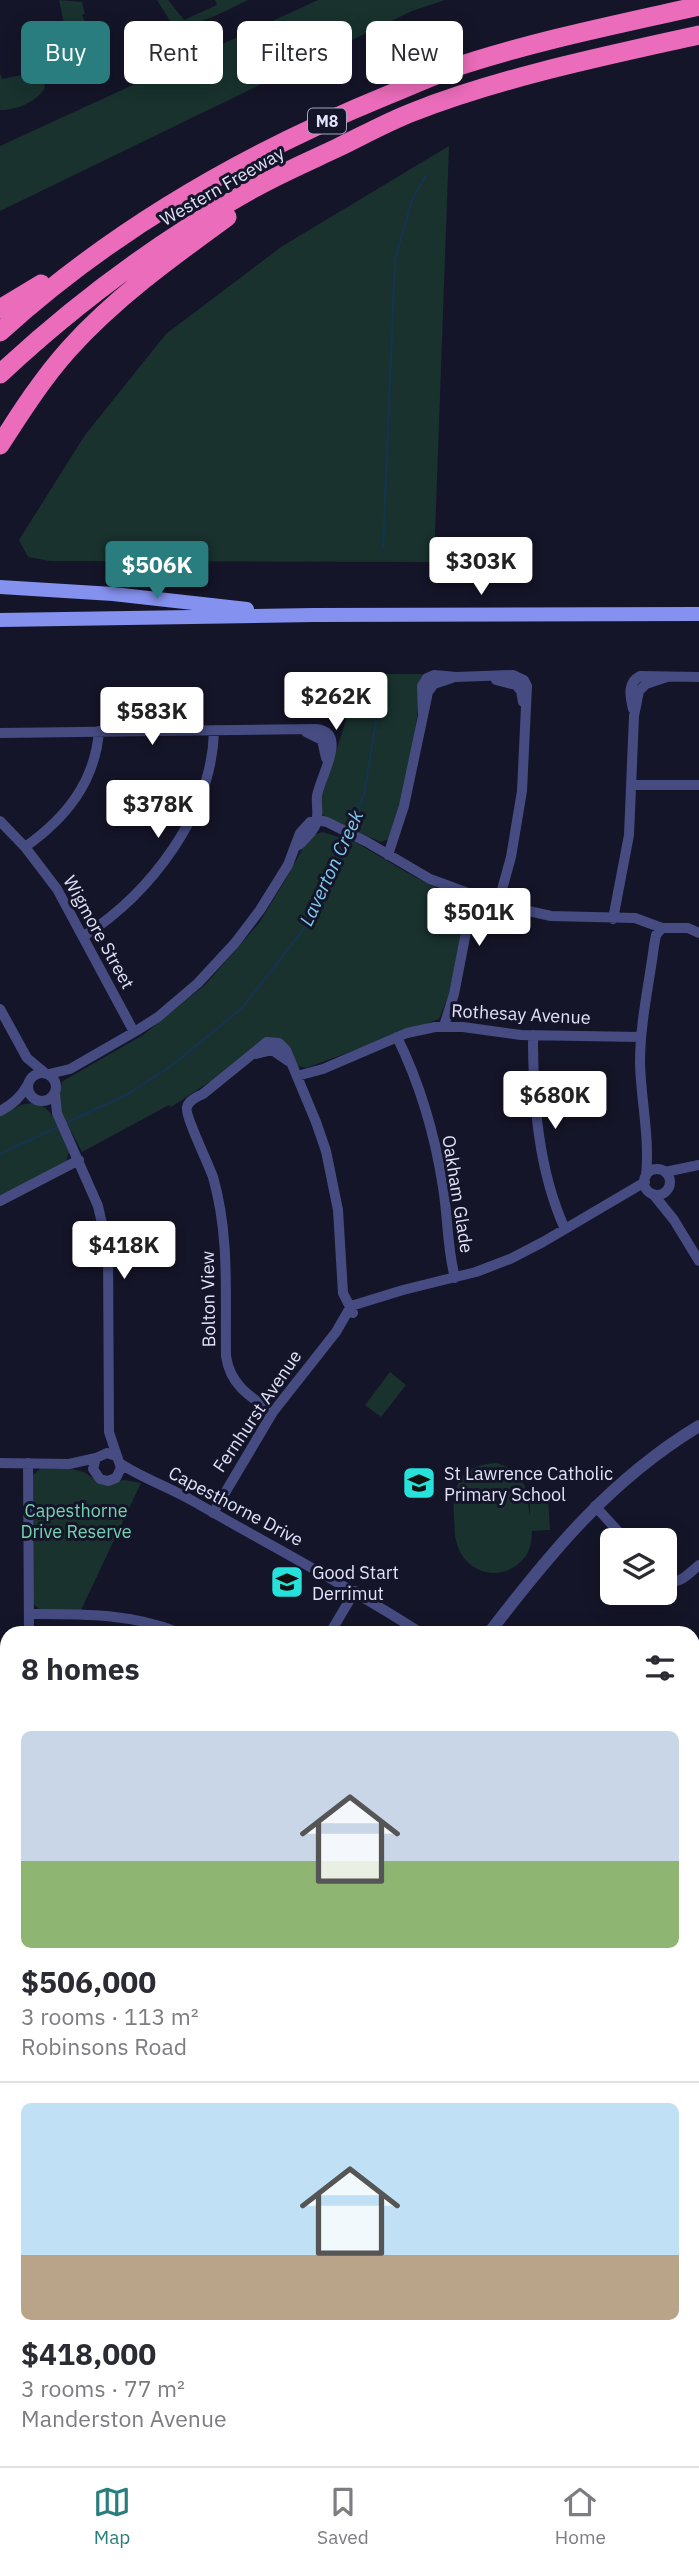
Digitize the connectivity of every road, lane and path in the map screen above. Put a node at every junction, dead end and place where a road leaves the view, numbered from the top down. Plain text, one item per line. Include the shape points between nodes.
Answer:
1 (699, 6) edge
2 (699, 35) edge
3 (270, 180) junction
4 (143, 220) junction
5 (0, 309) edge
6 (0, 332) edge
7 (0, 374) edge
8 (0, 445) edge
9 (0, 587) edge
10 (699, 614) edge
11 (314, 615) junction
12 (0, 620) edge
13 (699, 677) edge
14 (99, 731) junction
15 (214, 731) junction
16 (0, 733) edge
17 (632, 785) junction
18 (699, 785) edge
19 (0, 821) edge
20 (314, 823) junction
21 (25, 847) junction
22 (388, 855) junction
23 (473, 896) junction
24 (498, 904) junction
25 (613, 919) junction
26 (660, 933) junction
27 (699, 934) edge
28 (84, 936) junction
29 (0, 1009) edge
30 (449, 1026) junction
31 (134, 1032) junction
32 (533, 1035) junction
33 (397, 1037) junction
34 (641, 1037) junction
35 (27, 1058) junction
36 (70, 1069) junction
37 (47, 1073) junction
38 (299, 1080) junction
39 (29, 1081) junction
40 (56, 1091) junction
41 (39, 1100) junction
42 (12, 1104) junction
43 (0, 1111) edge
44 (57, 1113) junction
45 (648, 1146) junction
46 (79, 1160) junction
47 (694, 1167) edge
48 (664, 1171) junction
49 (645, 1179) junction
50 (669, 1188) junction
51 (652, 1193) junction
52 (625, 1195) junction
53 (0, 1200) edge
54 (674, 1220) junction
55 (565, 1229) junction
56 (699, 1261) edge
57 (454, 1278) junction
58 (354, 1309) junction
59 (273, 1412) junction
60 (699, 1426) edge
61 (108, 1432) junction
62 (97, 1457) junction
63 (118, 1460) junction
64 (0, 1463) edge
65 (28, 1463) junction
66 (69, 1464) junction
67 (94, 1473) junction
68 (141, 1477) junction
69 (116, 1478) junction
70 (595, 1506) junction
71 (213, 1513) junction
72 (615, 1528) edge
73 (699, 1565) edge
74 (677, 1581) edge
75 (355, 1591) junction
76 (29, 1614) junction
77 (29, 1626) edge
78 (159, 1626) edge
79 (334, 1626) edge
80 (410, 1626) edge
81 (495, 1626) edge

1 - 4 highway, Western Freeway / M8 via 461,65 338,116
2 - 3 highway, Western Freeway / M8 via 496,85 413,112
3 - 7 highway, Western Freeway / M8 via 187,228 98,289
3 - 8 highway via 111,307 69,349
4 - 5 highway
4 - 6 highway, Western Freeway / M8
9 - 11 main road
10 - 11 main road
11 - 12 main road
13 - 17 street via 667,677 642,687 634,716
14 - 15 street
14 - 16 street
14 - 21 street via 95,758 83,786 58,818
15 - 20 street via 302,731 326,738 326,764 311,804
15 - 28 street via 207,779 175,843 130,899
17 - 18 street
17 - 25 street via 628,842
19 - 21 street, Wigmore Street
20 - 22 street via 327,822
20 - 31 street via 300,833 297,848 235,943 198,982
21 - 28 street, Wigmore Street
22 - 23 street
22 - 24 street via 404,806 430,688 456,677 483,677 516,685 526,715 522,791
23 - 24 street
23 - 30 street
24 - 25 street via 551,916
25 - 26 street
26 - 27 street via 688,928
26 - 34 street
28 - 31 street, Wigmore Street
29 - 35 street
30 - 32 street, Rothesay Avenue
30 - 33 street, Rothesay Avenue
31 - 36 street
32 - 34 street, Rothesay Avenue
32 - 55 street via 541,1143
33 - 38 street, Rothesay Avenue
33 - 57 street, Oakham Glade via 436,1150
34 - 45 street
35 - 37 street
35 - 39 street
36 - 37 street
36 - 40 street
37 - 39 street via 36,1073
37 - 40 street via 55,1080
38 - 58 street via 333,1182 342,1283 345,1300
38 - 59 street, Bolton View via 278,1047 264,1050 203,1094 193,1109 193,1127 213,1178 222,1222 228,1368 241,1389
39 - 41 street via 29,1093
39 - 42 street
40 - 41 street
40 - 44 street
41 - 42 street
41 - 44 street
42 - 43 street
44 - 46 street
45 - 48 street
45 - 49 street
46 - 53 street
46 - 61 street via 99,1206 108,1250
47 - 48 street
47 - 50 street
48 - 49 street via 652,1171
48 - 50 street via 670,1178
49 - 51 street
49 - 52 street
50 - 51 street via 660,1195
50 - 54 street
51 - 52 street
51 - 54 street
52 - 55 street
54 - 56 street
55 - 57 street via 510,1259
57 - 58 street via 403,1290
58 - 59 street, Fernhurst Avenue
59 - 71 street, Fernhurst Avenue
60 - 70 street via 645,1463
61 - 62 street
61 - 63 street
62 - 63 street via 107,1452
62 - 66 street
62 - 67 street
63 - 68 street, Capesthorne Drive
63 - 69 street
64 - 65 street
65 - 66 street
65 - 76 street
66 - 67 street
67 - 69 street via 104,1480
68 - 69 street, Capesthorne Drive
68 - 71 street, Capesthorne Drive
70 - 72 street
70 - 81 street
71 - 75 street, Capesthorne Drive
73 - 74 street
75 - 79 street
75 - 80 street, Capesthorne Drive
76 - 77 street
76 - 78 street via 112,1615

